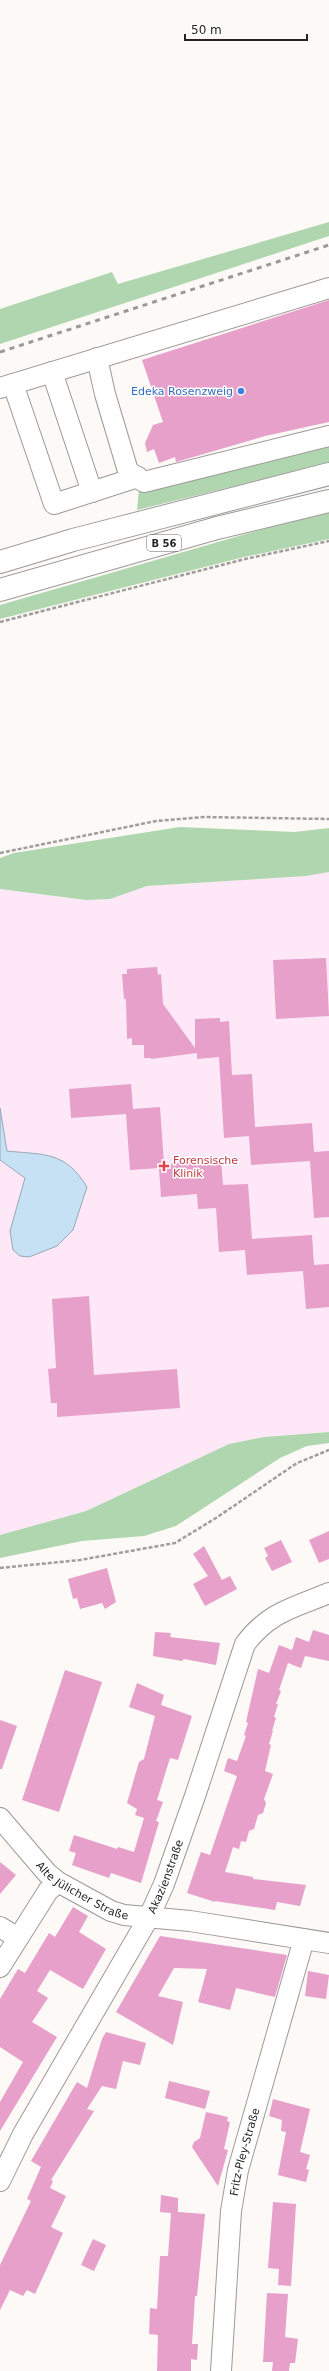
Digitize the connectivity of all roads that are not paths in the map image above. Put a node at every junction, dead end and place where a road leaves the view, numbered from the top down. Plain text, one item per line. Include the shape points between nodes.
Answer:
1 (329, 288) edge
2 (97, 358) junction
3 (52, 372) junction
4 (7, 386) edge
5 (329, 436) edge
6 (329, 474) edge
7 (138, 477) junction
8 (92, 492) junction
9 (329, 501) edge
10 (0, 562) edge
11 (0, 590) edge
12 (329, 1592) edge
13 (0, 1818) edge
14 (58, 1882) junction
15 (149, 1917) junction
16 (0, 1927) edge
17 (18, 1938) junction
18 (304, 1939) junction
19 (329, 1943) edge
20 (0, 1967) edge
21 (1, 2177) edge
22 (221, 2371) edge

1 - 2 street
2 - 3 street
2 - 7 street via 128,471
3 - 4 street
3 - 8 street
4 - 8 street via 54,504
5 - 7 street via 144,482
6 - 10 main road, B 56 via 73,540
7 - 8 street
9 - 11 main road, B 56 via 217,528
12 - 15 street, Akazienstraße via 271,1617 257,1628 245,1644 164,1884
13 - 14 street, Alte Jülicher Straße via 47,1873
14 - 15 street, Alte Jülicher Straße via 111,1911
14 - 17 street via 48,1892
15 - 18 street, Alte Jülicher Straße
15 - 21 street, Akazienstraße
16 - 17 street
17 - 20 street
18 - 19 street, Alte Jülicher Straße
18 - 22 street, Fritz-Pley-Straße via 238,2170 231,2211

